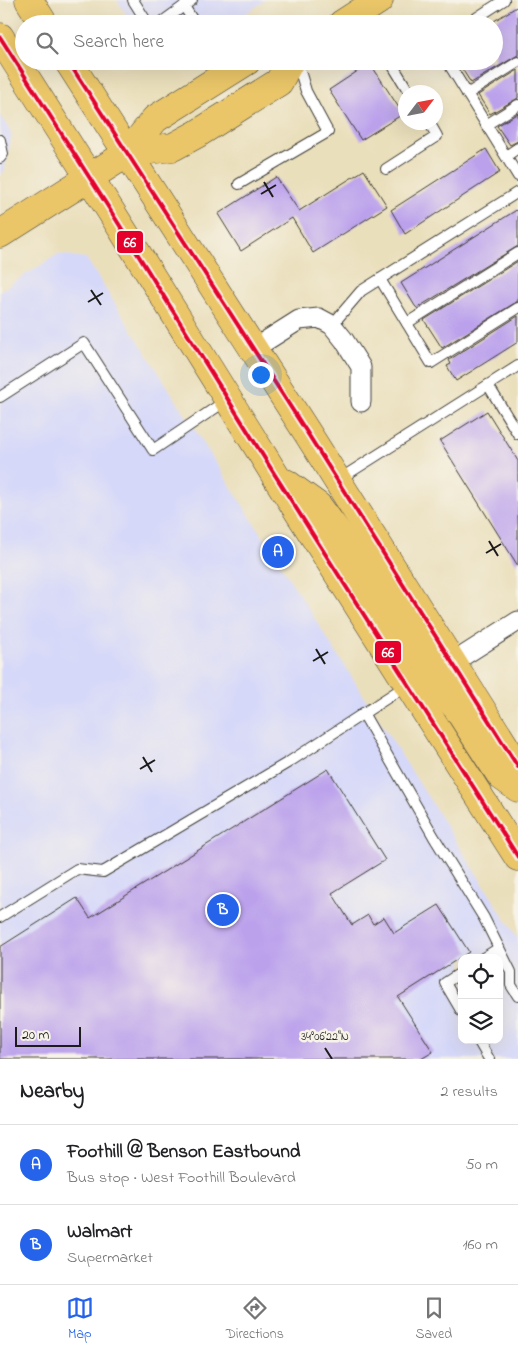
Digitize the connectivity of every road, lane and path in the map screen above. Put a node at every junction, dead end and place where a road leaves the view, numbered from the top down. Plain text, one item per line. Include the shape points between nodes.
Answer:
1 (29, 0) edge
2 (133, 0) edge
3 (504, 0) edge
4 (188, 3) edge
5 (38, 15) edge
6 (142, 15) edge
7 (171, 15) edge
8 (192, 15) edge
9 (481, 15) edge
10 (0, 37) edge
11 (15, 60) edge
12 (518, 62) edge
13 (21, 70) edge
14 (74, 70) edge
15 (228, 70) edge
16 (285, 70) edge
17 (300, 70) edge
18 (396, 70) edge
19 (452, 70) edge
20 (405, 85) edge
21 (467, 94) junction
22 (518, 105) edge
23 (486, 125) junction
24 (433, 130) edge
25 (0, 140) edge
26 (518, 148) edge
27 (128, 153) junction
28 (506, 156) junction
29 (0, 158) edge
30 (386, 169) dead end
31 (518, 176) edge
32 (90, 178) junction
33 (239, 184) dead end
34 (518, 192) edge
35 (0, 234) edge
36 (518, 253) edge
37 (380, 279) junction
38 (518, 308) edge
39 (407, 323) junction
40 (332, 325) junction
41 (254, 349) junction
42 (518, 366) edge
43 (488, 386) junction
44 (0, 397) edge
45 (228, 400) junction
46 (361, 402) dead end
47 (518, 434) edge
48 (275, 475) junction
49 (337, 480) junction
50 (518, 621) edge
51 (452, 663) junction
52 (408, 684) junction
53 (363, 713) junction
54 (518, 767) edge
55 (518, 788) edge
56 (518, 857) edge
57 (0, 917) edge
58 (499, 948) junction
59 (489, 954) edge
60 (458, 975) edge
61 (518, 996) edge
62 (458, 1005) edge
63 (480, 1044) edge
64 (489, 1059) edge

1 - 5 main road
2 - 6 lane
3 - 9 lane
4 - 7 lane
4 - 8 lane
10 - 11 main road
12 - 21 lane
13 - 32 main road
14 - 27 main road
15 - 27 main road via 155,119
16 - 27 main road via 279,82 173,147
17 - 33 lane via 306,92 328,132
18 - 20 lane
19 - 21 lane
21 - 23 lane
22 - 23 lane
23 - 28 lane
24 - 30 lane via 437,136
25 - 29 lane via 3,154
26 - 28 lane
27 - 32 main road
27 - 41 main road
28 - 31 lane
32 - 35 main road
32 - 45 main road
34 - 37 lane
36 - 39 lane
37 - 39 lane
37 - 40 lane via 361,291
38 - 39 lane via 431,363
40 - 41 street via 318,318 299,320
40 - 46 street via 361,367
41 - 49 main road
42 - 43 lane
43 - 47 lane
43 - 49 lane
44 - 45 lane via 84,343 153,450
45 - 48 main road
48 - 51 main road via 318,506 426,662 441,666
48 - 52 main road
49 - 51 main road
50 - 51 street
51 - 54 main road
52 - 53 lane
52 - 55 main road via 435,683 457,708 502,776
52 - 56 main road
53 - 57 lane via 289,762 103,872 77,870
53 - 58 lane
58 - 59 lane
58 - 61 lane
60 - 62 lane via 445,983
63 - 64 lane

